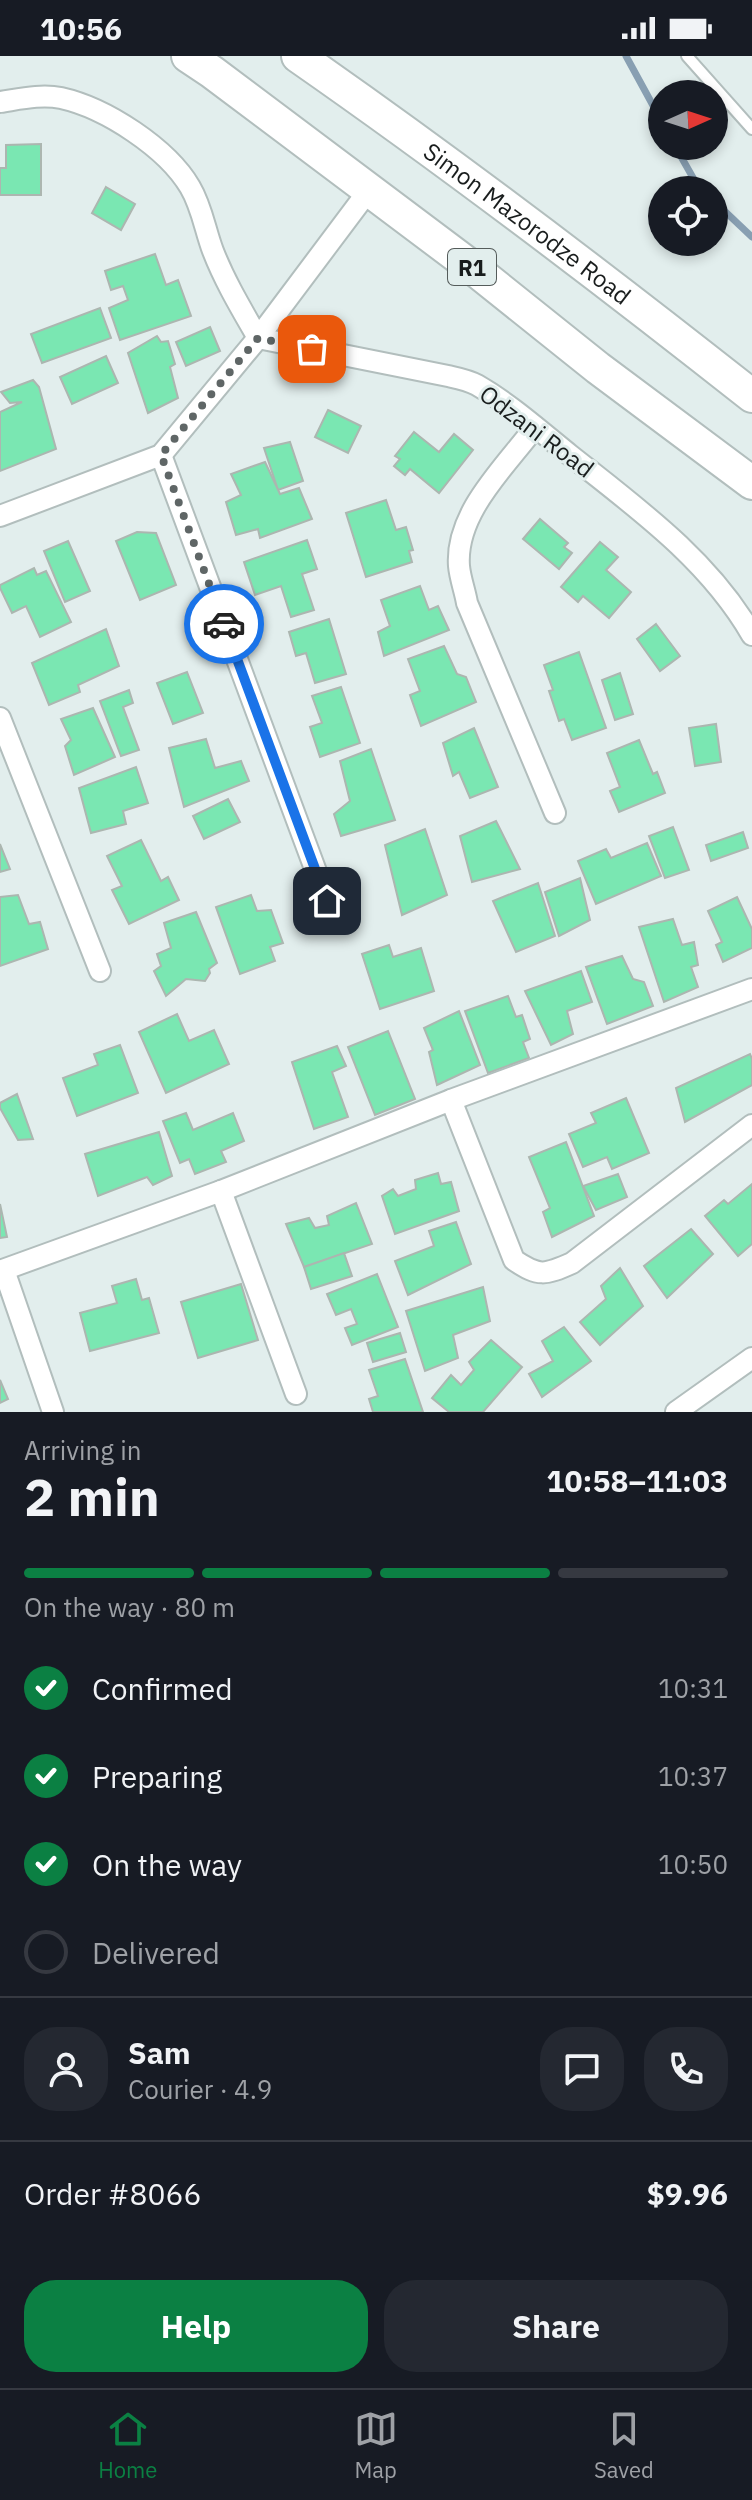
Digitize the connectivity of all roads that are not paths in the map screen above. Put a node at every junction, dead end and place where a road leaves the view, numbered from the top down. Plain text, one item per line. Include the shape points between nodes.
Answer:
1 (188, 56) edge
2 (298, 56) edge
3 (687, 56) edge
4 (0, 102) edge
5 (752, 129) edge
6 (369, 190) junction
7 (258, 338) junction
8 (752, 396) edge
9 (535, 427) junction
10 (161, 455) junction
11 (752, 483) edge
12 (0, 516) edge
13 (752, 635) edge
14 (0, 718) edge
15 (555, 813) dead end
16 (327, 901) dead end
17 (100, 971) dead end
18 (752, 989) edge
19 (451, 1100) junction
20 (752, 1125) edge
21 (221, 1191) junction
22 (2, 1271) edge
23 (752, 1358) edge
24 (296, 1394) dead end
25 (53, 1412) edge
26 (676, 1412) edge

1 - 6 highway, R1
2 - 8 highway, Simon Mazorodze Road
3 - 5 lane
4 - 7 street via 59,98 84,105 146,140 175,165 201,211 228,287
6 - 7 street
6 - 11 highway, R1
7 - 9 street, Odzani Road via 474,383
7 - 10 street
9 - 13 street, Odzani Road via 654,522 710,575
9 - 15 street via 469,513 459,566 467,603
10 - 12 street
10 - 16 street
14 - 17 street
18 - 19 street
19 - 20 street via 514,1260 531,1272 552,1272 572,1263
19 - 21 street
21 - 22 street
21 - 24 street
22 - 25 street
23 - 26 street

